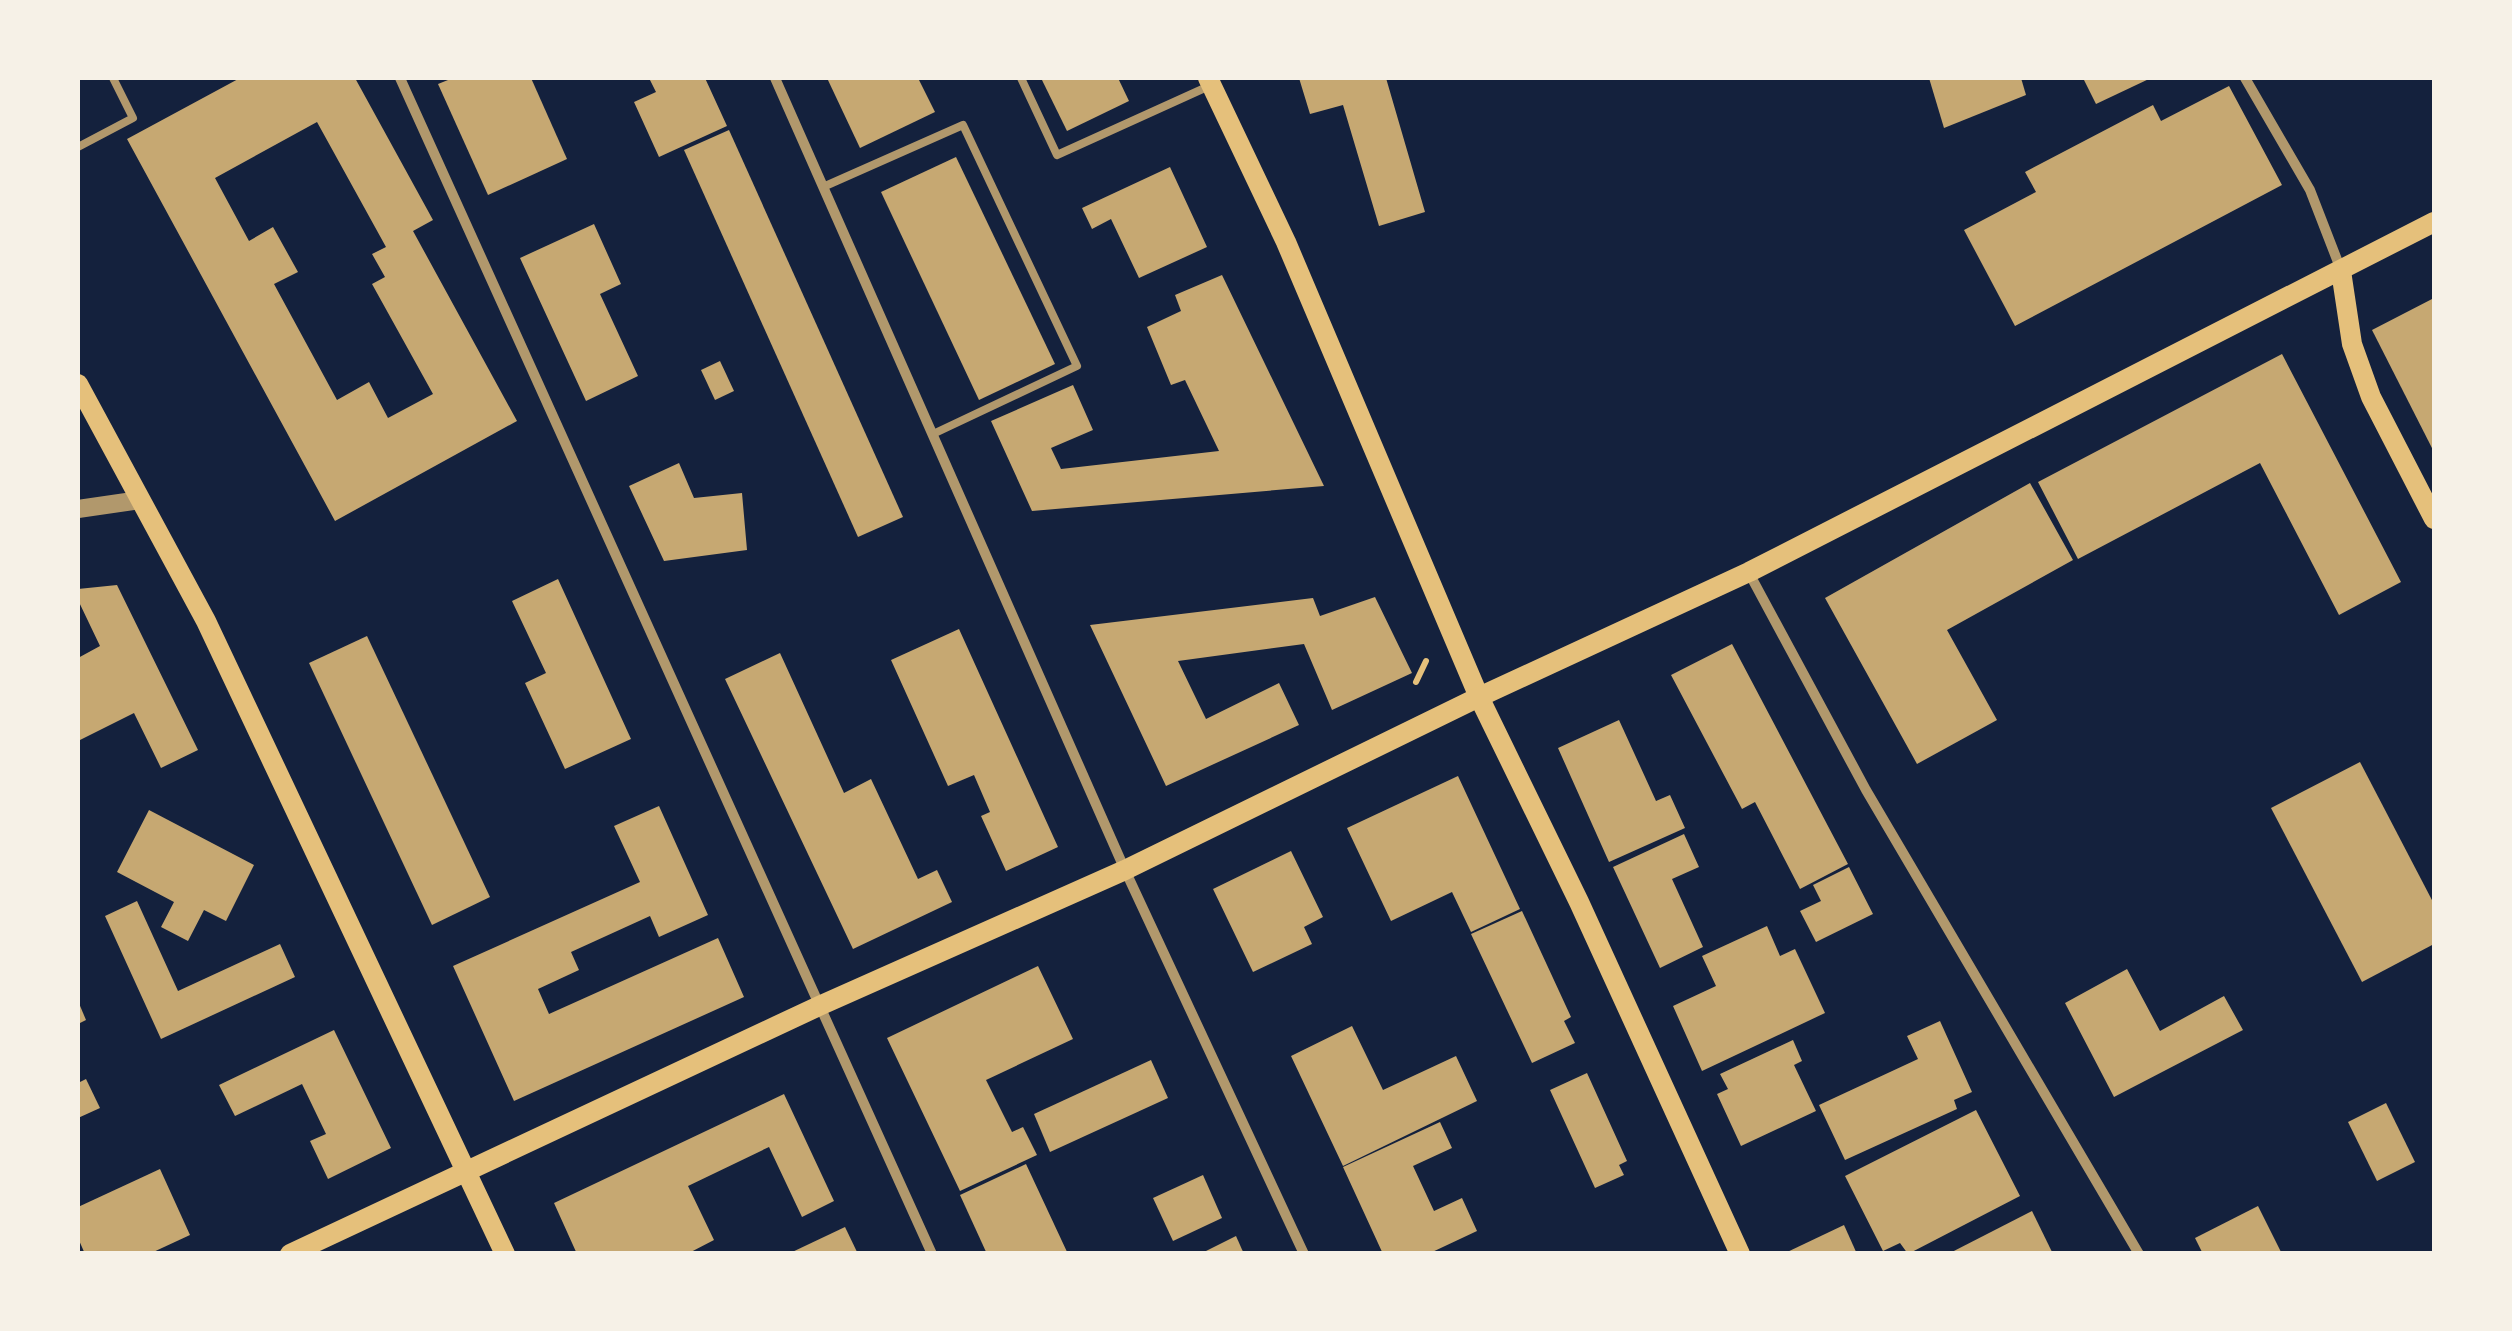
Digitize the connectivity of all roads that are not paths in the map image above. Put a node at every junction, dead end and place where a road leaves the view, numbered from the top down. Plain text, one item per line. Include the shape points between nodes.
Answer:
1 (113, 78) edge
2 (400, 78) edge
3 (775, 78) edge
4 (1020, 78) edge
5 (2245, 78) edge
6 (1210, 81) edge
7 (78, 148) edge
8 (824, 186) junction
9 (2434, 222) edge
10 (2341, 270) junction
11 (78, 384) edge
12 (933, 434) junction
13 (140, 500) junction
14 (78, 509) edge
15 (2434, 518) edge
16 (1749, 572) junction
17 (1479, 696) junction
18 (1125, 870) junction
19 (818, 1006) junction
20 (466, 1172) junction
21 (290, 1254) edge
22 (505, 1254) edge
23 (932, 1254) edge
24 (1304, 1254) edge
25 (1740, 1254) edge
26 (2138, 1254) edge

1 - 7 lane via 133,118
2 - 19 street
3 - 8 street
4 - 6 lane via 1057,154
5 - 10 street via 2310,190
6 - 17 main road via 1286,242
8 - 12 street
8 - 12 lane via 963,125 1076,366
9 - 10 main road
10 - 15 main road via 2352,344 2371,396
10 - 16 main road
11 - 13 main road
12 - 18 street
13 - 14 street
13 - 20 main road via 206,621
16 - 17 main road
16 - 26 street via 1866,790
17 - 18 main road
17 - 25 main road
18 - 19 main road
18 - 24 street
19 - 20 main road
19 - 23 street
20 - 21 main road
20 - 22 main road

